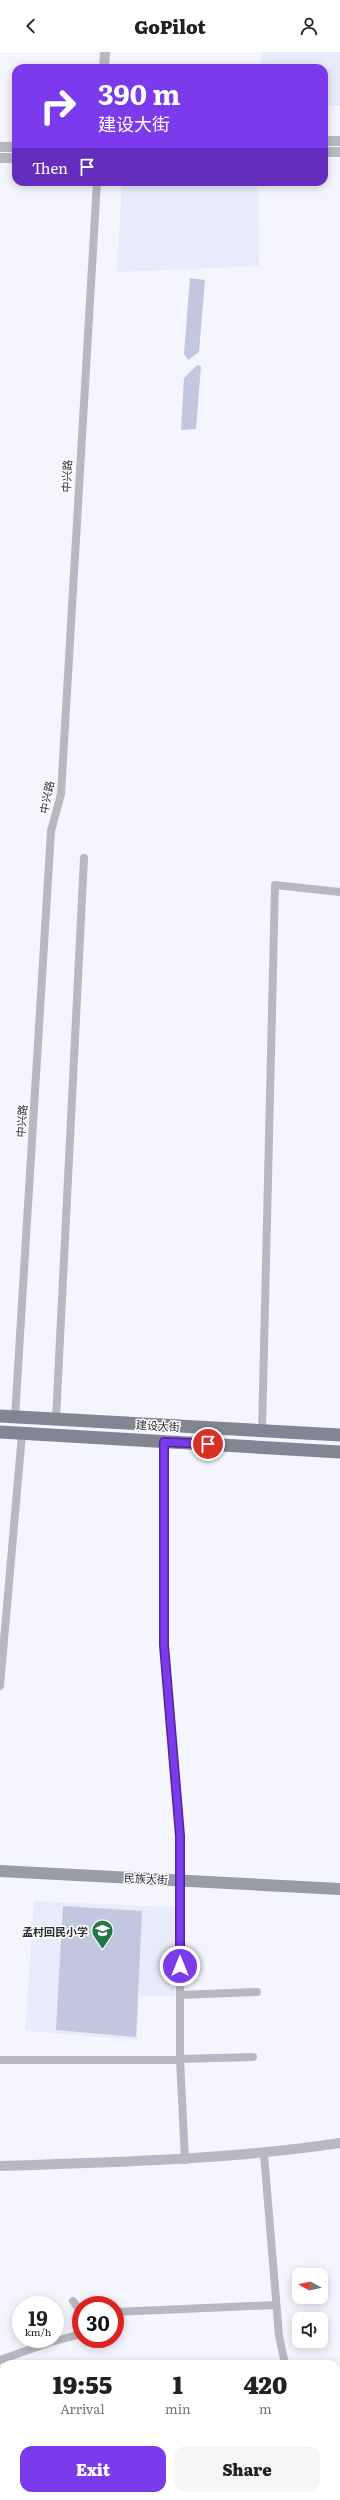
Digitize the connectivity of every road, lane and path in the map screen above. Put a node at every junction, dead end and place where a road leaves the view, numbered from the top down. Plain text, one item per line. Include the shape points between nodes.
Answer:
1 (105, 52) edge
2 (104, 64) edge
3 (328, 141) edge
4 (340, 141) edge
5 (0, 147) edge
6 (12, 147) edge
7 (328, 152) edge
8 (340, 152) edge
9 (0, 158) edge
10 (12, 158) edge
11 (97, 186) edge
12 (84, 858) dead end
13 (340, 892) edge
14 (0, 1416) edge
15 (15, 1417) junction
16 (56, 1419) junction
17 (262, 1431) junction
18 (0, 1432) edge
19 (22, 1434) junction
20 (340, 1435) edge
21 (164, 1442) junction
22 (340, 1452) edge
23 (0, 1686) edge
24 (0, 1871) edge
25 (181, 1880) junction
26 (340, 1890) edge
27 (257, 1992) dead end
28 (180, 1995) junction
29 (253, 2057) dead end
30 (180, 2059) junction
31 (0, 2060) edge
32 (340, 2143) edge
33 (264, 2154) junction
34 (185, 2160) junction
35 (0, 2166) edge
36 (276, 2306) junction
37 (124, 2312) edge
38 (72, 2336) edge
39 (0, 2360) edge
40 (284, 2360) edge

1 - 2 street
3 - 4 street
5 - 6 street
7 - 8 street
9 - 10 street
11 - 15 street, 中兴路 via 61,794 51,831
12 - 16 street
13 - 17 street via 275,884
14 - 15 main road, 建设大街
15 - 16 main road, 建设大街
16 - 17 main road, 建设大街
17 - 20 main road, 建设大街
18 - 19 main road, 建设大街
19 - 21 main road, 建设大街
19 - 23 street
21 - 22 main road, 建设大街
21 - 25 street via 164,1645 180,1836
24 - 25 main road, 民族大街
25 - 26 main road, 民族大街
25 - 28 street
27 - 28 street
28 - 30 street
29 - 30 street
30 - 31 street
30 - 34 street
32 - 33 street
33 - 34 street
33 - 36 street
34 - 35 street
36 - 37 street
36 - 40 street
38 - 39 street

